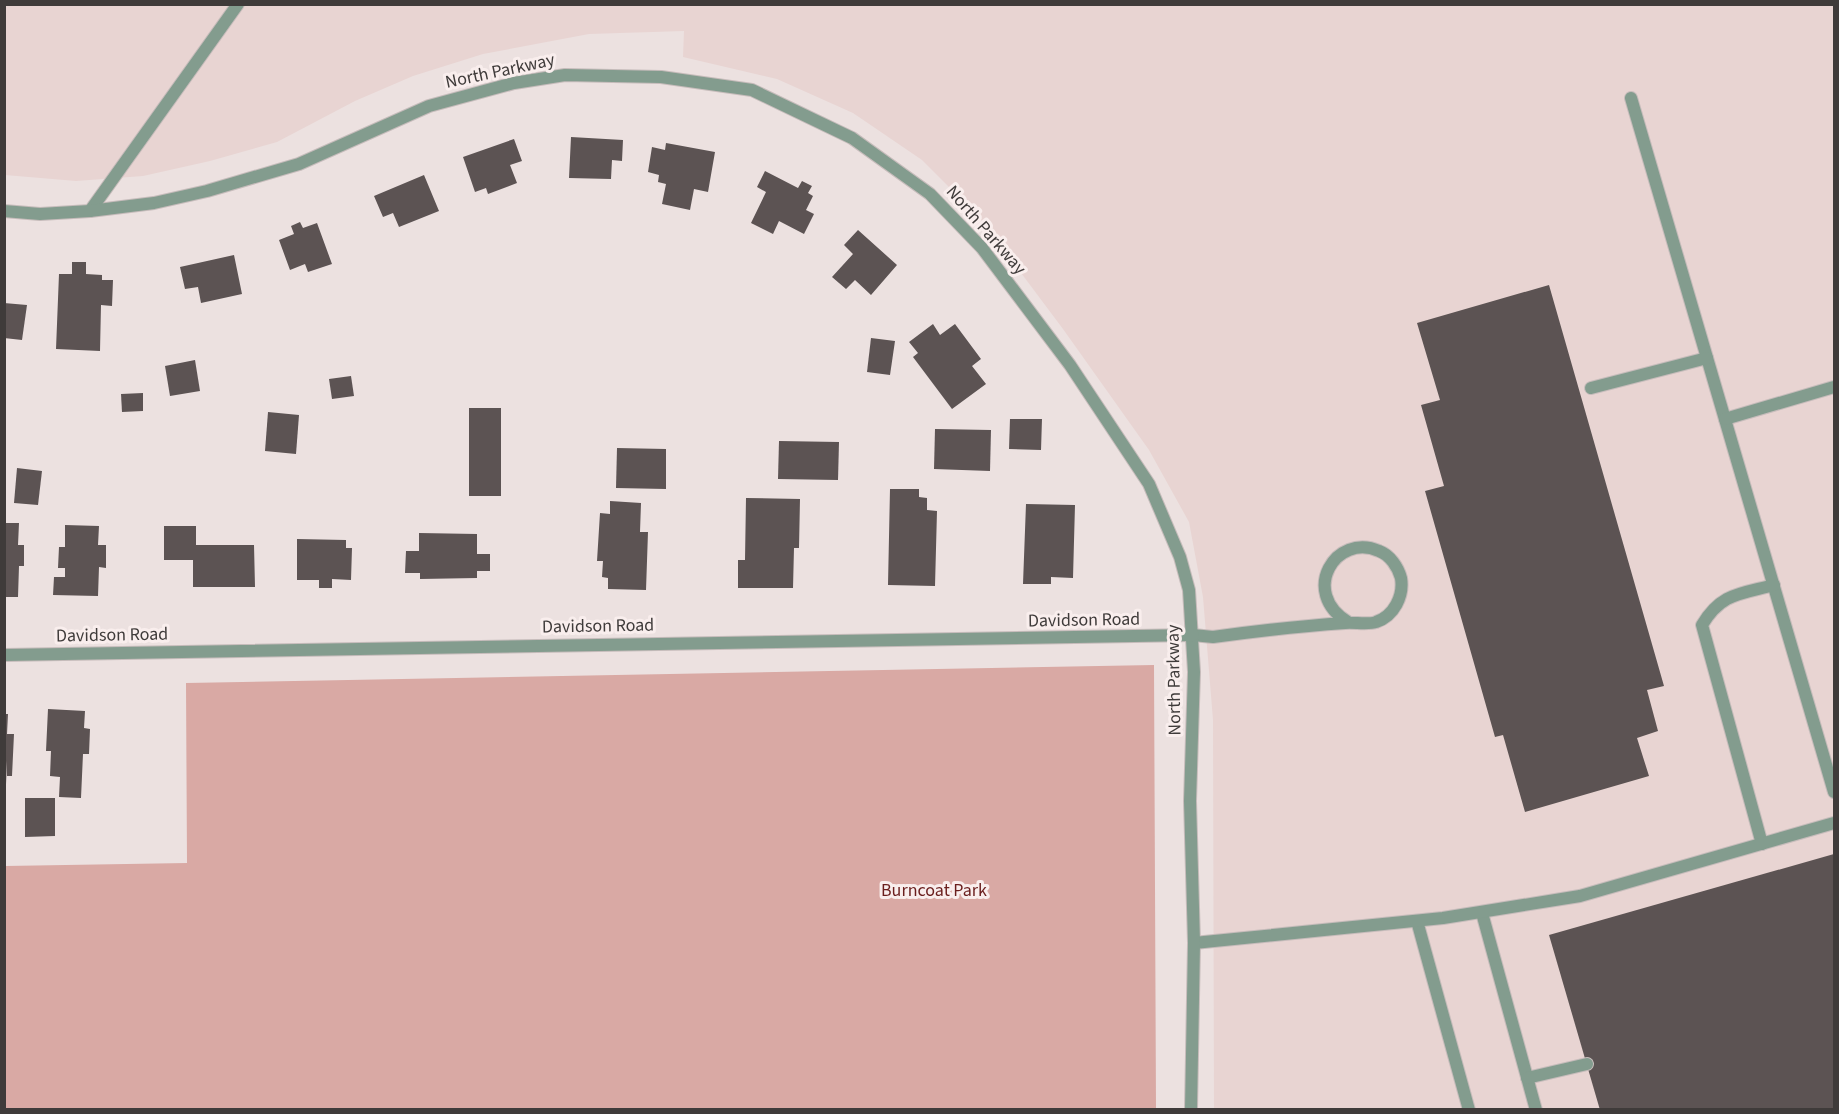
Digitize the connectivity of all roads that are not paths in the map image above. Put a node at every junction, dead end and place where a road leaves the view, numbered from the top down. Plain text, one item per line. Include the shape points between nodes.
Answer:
1 (238, 4) edge
2 (1631, 98) dead end
3 (4, 211) edge
4 (90, 212) junction
5 (1707, 358) junction
6 (1834, 387) edge
7 (1591, 388) dead end
8 (1725, 419) junction
9 (1774, 585) junction
10 (1348, 622) junction
11 (1193, 635) junction
12 (4, 655) edge
13 (1834, 792) edge
14 (1834, 823) edge
15 (1762, 844) junction
16 (1482, 913) junction
17 (1417, 921) junction
18 (1194, 943) junction
19 (1587, 1064) dead end
20 (1527, 1078) junction
21 (1191, 1110) edge
22 (1469, 1110) edge
23 (1536, 1110) edge

1 - 4 street
2 - 5 street
3 - 4 street, North Parkway
4 - 11 street, North Parkway via 154,203 278,171 429,106 514,82 565,75 611,75 661,77 752,90 872,150 930,194 982,248 1070,365 1149,484 1180,557 1189,590
5 - 7 street
5 - 8 street
6 - 8 street
8 - 9 street
9 - 13 street
9 - 15 street via 1729,597 1713,608 1702,625
10 - 10 street via 1376,623 1394,610 1401,594 1399,572 1378,550 1358,547 1335,558 1327,570 1326,600 1337,616
10 - 11 street, Davidson Road via 1213,637
11 - 12 street, Davidson Road
11 - 18 street, North Parkway
14 - 15 street
15 - 16 street via 1580,896
16 - 17 street
16 - 20 street
17 - 18 street
17 - 22 street
18 - 21 street, North Parkway
19 - 20 street
20 - 23 street

